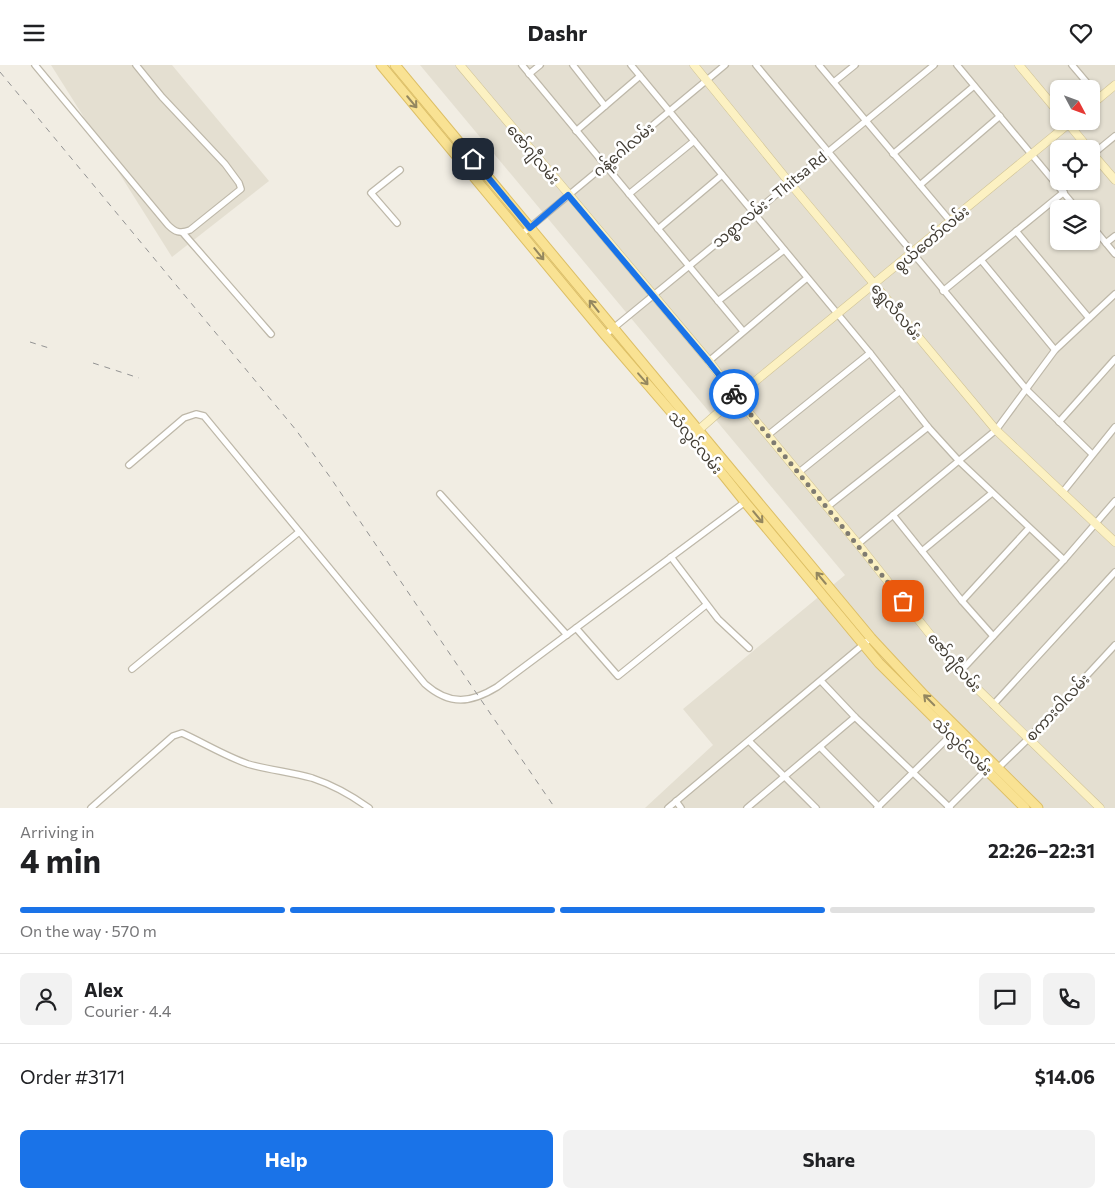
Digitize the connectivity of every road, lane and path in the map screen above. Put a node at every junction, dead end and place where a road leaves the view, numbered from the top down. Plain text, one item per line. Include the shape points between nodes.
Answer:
1 (34, 65) edge
2 (136, 65) edge
3 (395, 65) edge
4 (522, 65) edge
5 (540, 65) edge
6 (573, 65) edge
7 (630, 65) edge
8 (694, 65) edge
9 (725, 65) edge
10 (756, 65) edge
11 (819, 65) edge
12 (855, 65) edge
13 (934, 65) edge
14 (957, 65) edge
15 (1019, 65) edge
16 (1072, 65) edge
17 (384, 66) edge
18 (463, 66) edge
19 (529, 74) junction
20 (640, 76) junction
21 (706, 80) junction
22 (1085, 80) edge
23 (834, 83) junction
24 (1115, 85) edge
25 (974, 86) junction
26 (1100, 98) edge
27 (1050, 102) edge
28 (605, 106) junction
29 (670, 111) junction
30 (1000, 116) junction
31 (866, 121) junction
32 (1059, 130) edge
33 (1074, 130) edge
34 (576, 131) junction
35 (1115, 136) edge
36 (1082, 140) edge
37 (694, 141) junction
38 (1100, 145) edge
39 (462, 146) junction
40 (454, 152) junction
41 (827, 152) junction
42 (893, 154) junction
43 (1032, 154) junction
44 (1100, 162) edge
45 (605, 165) junction
46 (400, 170) dead end
47 (722, 175) junction
48 (1115, 180) edge
49 (789, 182) junction
50 (920, 185) junction
51 (1064, 192) junction
52 (629, 194) junction
53 (568, 195) junction
54 (1070, 200) edge
55 (752, 213) junction
56 (950, 222) junction
57 (397, 223) dead end
58 (658, 229) junction
59 (526, 231) junction
60 (1016, 231) junction
61 (183, 233) junction
62 (1100, 236) edge
63 (1115, 236) edge
64 (1106, 243) junction
65 (784, 250) junction
66 (912, 254) junction
67 (1115, 254) edge
68 (981, 260) junction
69 (689, 266) junction
70 (807, 278) junction
71 (875, 284) junction
72 (943, 291) junction
73 (1115, 294) edge
74 (653, 295) junction
75 (718, 301) junction
76 (838, 315) junction
77 (1089, 318) junction
78 (743, 331) junction
79 (609, 332) junction
80 (271, 334) dead end
81 (1056, 350) junction
82 (870, 353) junction
83 (1115, 359) edge
84 (708, 361) junction
85 (1027, 390) junction
86 (900, 391) junction
87 (736, 397) junction
88 (1059, 422) junction
89 (928, 427) junction
90 (1115, 427) edge
91 (996, 431) junction
92 (695, 433) junction
93 (768, 435) junction
94 (1092, 454) junction
95 (959, 461) junction
96 (129, 465) dead end
97 (798, 473) junction
98 (992, 493) junction
99 (1062, 493) junction
100 (440, 494) dead end
101 (1115, 501) edge
102 (745, 502) junction
103 (827, 507) junction
104 (893, 515) junction
105 (1096, 525) junction
106 (1029, 528) junction
107 (299, 532) junction
108 (779, 535) junction
109 (1115, 542) edge
110 (858, 544) junction
111 (922, 551) junction
112 (671, 557) junction
113 (1064, 560) junction
114 (1115, 572) edge
115 (962, 601) junction
116 (706, 605) junction
117 (576, 628) junction
118 (567, 635) junction
119 (994, 636) junction
120 (867, 641) junction
121 (1115, 645) edge
122 (749, 648) dead end
123 (132, 669) dead end
124 (960, 672) junction
125 (821, 681) junction
126 (993, 705) junction
127 (855, 717) junction
128 (951, 735) junction
129 (1028, 739) junction
130 (749, 741) junction
131 (820, 747) junction
132 (992, 771) junction
133 (914, 773) junction
134 (784, 777) junction
135 (676, 801) junction
136 (749, 807) edge
137 (878, 807) edge
138 (91, 808) edge
139 (370, 808) edge
140 (668, 808) edge
141 (681, 808) edge
142 (816, 808) edge
143 (949, 808) edge
144 (1025, 808) edge
145 (1038, 808) edge
146 (1100, 808) edge

1 - 61 street via 168,225
2 - 61 street via 239,183 240,189
3 - 39 main road, သံလွင်လမ်း
4 - 19 street
5 - 19 street
6 - 28 street
7 - 20 street
8 - 21 street, ရွှေလီလမ်း
9 - 21 street, ဂန့်ဂေါလမ်း
10 - 41 street
11 - 23 street
12 - 23 street
13 - 31 street, သစ္စာလမ်း - Thitsa Rd
14 - 25 street
15 - 27 street
16 - 22 street
17 -> 40 main road, သံလွင်လမ်း
18 - 53 street, ဇော်ဂျီလမ်း
19 - 34 street
20 - 28 street
20 - 29 street
21 - 29 street, ဂန့်ဂေါလမ်း
21 - 49 street, ရွှေလီလမ်း
23 - 31 street
24 - 26 street
25 - 30 street
25 - 42 street
28 - 34 street
29 - 37 street
29 - 45 street, ဂန့်ဂေါလမ်း
30 - 43 street
30 - 50 street
31 - 41 street, သစ္စာလမ်း - Thitsa Rd
31 - 42 street
32 - 43 street, စွယ်တော်လမ်း
33 - 36 street
34 - 45 street
35 - 38 street
37 - 47 street
37 - 52 street
39 - 40 main road
39 - 59 main road, သံလွင်လမ်း
40 - 59 main road, သံလွင်လမ်း
41 - 49 street, သစ္စာလမ်း - Thitsa Rd
41 - 66 street
42 - 50 street
43 - 51 street
43 - 56 street, စွယ်တော်လမ်း
44 - 48 street
45 - 52 street
45 - 53 street, ဂန့်ဂေါလမ်း
46 - 57 street via 371,193
47 - 55 street
47 - 58 street
49 - 55 street, သစ္စာလမ်း - Thitsa Rd
49 - 71 street, ရွှေလီလမ်း
50 - 56 street
51 - 54 street
51 - 60 street
52 - 58 street
53 - 59 street, ဂန့်ဂေါလမ်း
53 - 74 street, ဇော်ဂျီလမ်း
55 - 65 street
55 - 69 street, သစ္စာလမ်း - Thitsa Rd
56 - 66 street, စွယ်တော်လမ်း
58 - 69 street
59 - 79 main road, သံလွင်လမ်း
60 - 68 street
60 - 77 street
61 - 80 street
62 - 64 street
63 - 64 street
64 - 67 street
65 - 70 street
65 - 75 street
66 - 71 street, စွယ်တော်လမ်း
66 - 72 street
68 - 72 street
68 - 81 street
69 - 74 street, သစ္စာလမ်း - Thitsa Rd
69 - 75 street
70 - 76 street
70 - 78 street
71 - 76 street, စွယ်တော်လမ်း
71 - 91 street, ရွှေလီလမ်း
72 - 85 street
73 - 77 street
74 - 79 street, သစ္စာလမ်း - Thitsa Rd
74 - 84 street, ဇော်ဂျီလမ်း
75 - 78 street
76 - 82 street
76 - 87 street, စွယ်တော်လမ်း
77 - 81 street
78 - 84 street
79 - 92 main road, သံလွင်လမ်း
81 - 85 street
82 - 86 street
82 - 93 street
83 - 88 street
84 - 87 street, ဇော်ဂျီလမ်း
85 - 88 street
85 - 91 street
86 - 89 street
86 - 97 street
87 - 92 street, စွယ်တော်လမ်း
87 - 93 street, ဇော်ဂျီလမ်း
88 - 94 street
89 - 95 street
89 - 103 street
90 - 94 street
91 - 95 street
91 - 99 street, ရွှေလီလမ်း
92 - 102 main road, သံလွင်လမ်း
92 - 108 main road, သံလွင်လမ်း
93 - 97 street, ဇော်ဂျီလမ်း
94 - 99 street
95 - 98 street
95 - 104 street
96 - 107 street via 184,418 200,414
97 - 103 street, ဇော်ဂျီလမ်း
98 - 106 street
98 - 111 street
99 - 105 street, ရွှေလီလမ်း
100 - 118 street
101 - 105 street
102 -> 108 main road, သံလွင်လမ်း
102 - 112 street
103 - 110 street, ဇော်ဂျီလမ်း
104 - 110 street
104 - 111 street
105 - 109 street, ရွှေလီလမ်း
105 - 113 street
106 - 113 street
106 - 115 street
107 - 118 street via 425,684 445,697 476,699
107 - 123 street
108 - 120 main road, သံလွင်လမ်း
110 - 124 street, ဇော်ဂျီလမ်း
111 - 115 street
112 - 116 street
112 - 117 street
113 - 119 street
114 - 126 street
115 - 119 street
116 - 117 street via 618,675
116 - 122 street
117 - 118 street
119 - 124 street
120 - 125 street
120 - 128 main road, သံလွင်လမ်း via 886,669
132 -> 120 main road, သံလွင်လမ်း via 917,689
121 - 129 street, စကားဝါလမ်း
124 - 126 street, ဇော်ဂျီလမ်း
125 - 127 street
125 - 130 street
126 - 129 street, ဇော်ဂျီလမ်း
127 - 131 street
127 - 133 street
128 - 132 main road, သံလွင်လမ်း
128 - 133 street
129 - 132 street, စကားဝါလမ်း
129 - 146 street, ဇော်ဂျီလမ်း
130 - 134 street
130 - 135 street
131 - 134 street
131 - 137 street
132 - 143 street, စကားဝါလမ်း
132 - 144 main road, သံလွင်လမ်း
132 - 145 main road, သံလွင်လမ်း
133 - 137 street
133 - 143 street
134 - 136 street
134 - 142 street
135 - 140 street
135 - 141 street
138 - 139 street via 173,736 182,733 245,763 335,787

